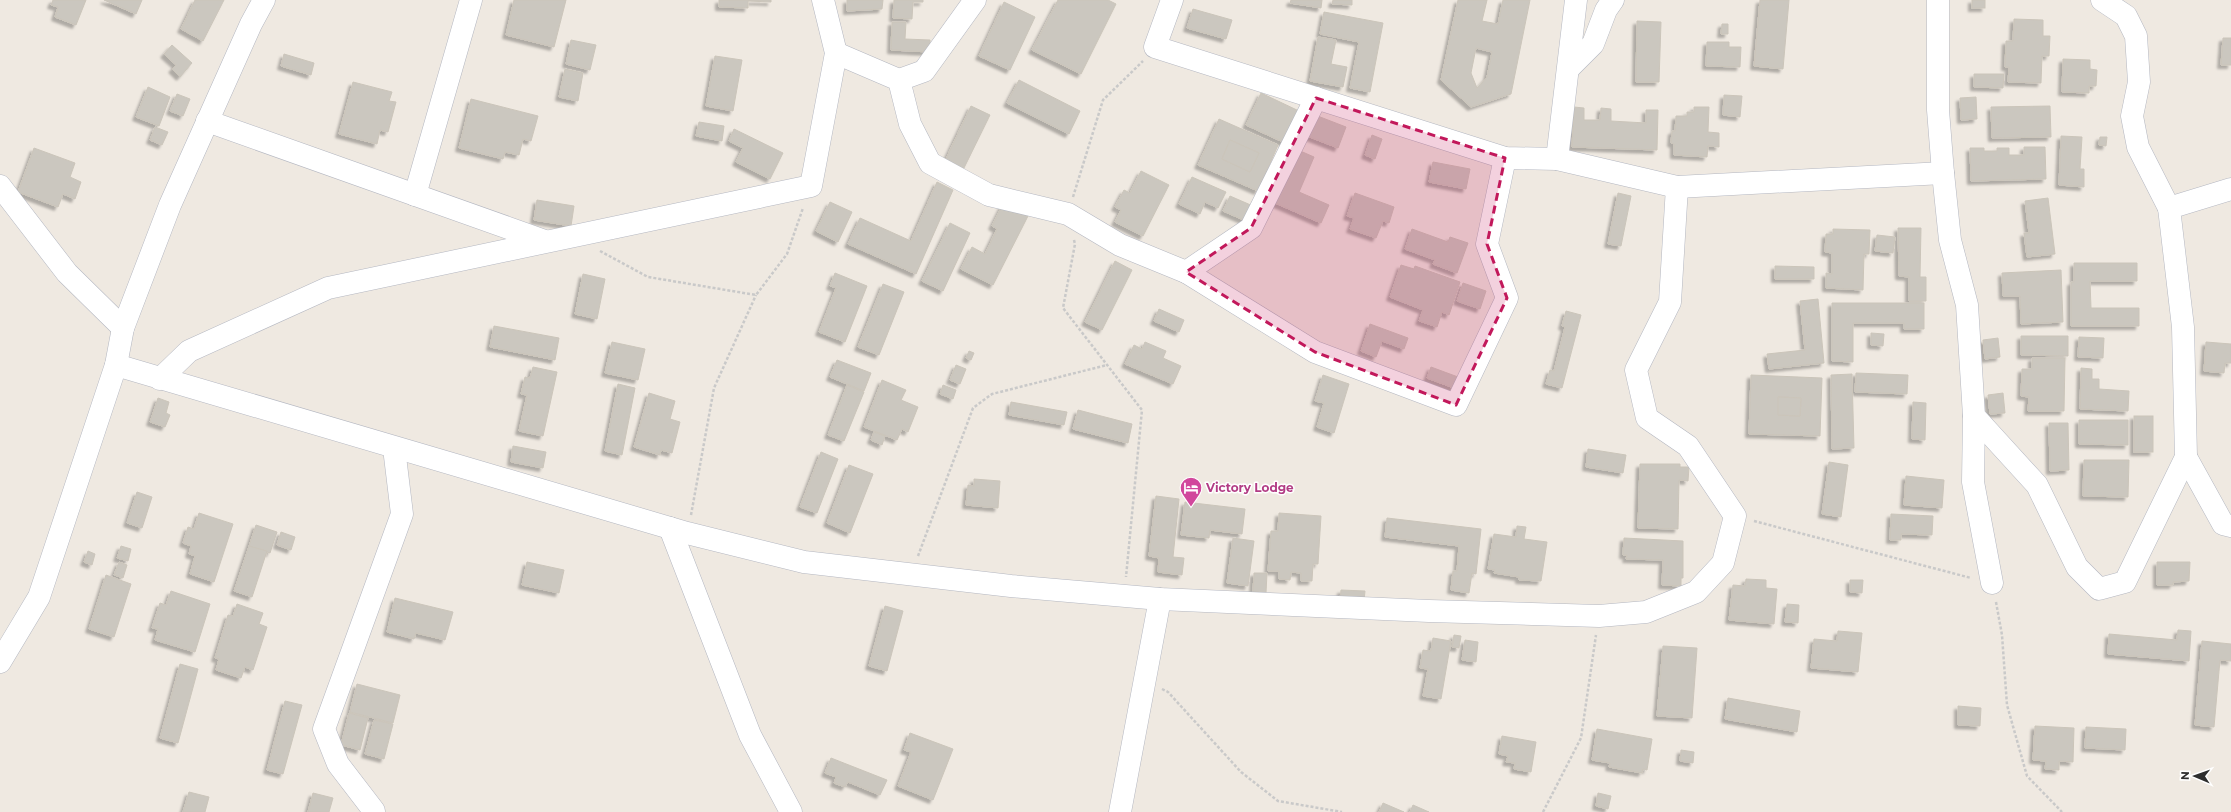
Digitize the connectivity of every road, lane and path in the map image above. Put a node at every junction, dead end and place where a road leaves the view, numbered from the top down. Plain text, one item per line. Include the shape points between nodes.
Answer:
1 (264, 0) edge
2 (472, 0) edge
3 (823, 0) edge
4 (975, 0) edge
5 (1172, 0) edge
6 (1576, 0) edge
7 (1613, 0) edge
8 (1938, 0) edge
9 (2102, 0) edge
10 (1155, 47) junction
11 (836, 53) junction
12 (1569, 68) junction
13 (899, 80) junction
14 (1316, 98) junction
15 (208, 120) junction
16 (1505, 158) junction
17 (1557, 159) junction
18 (1943, 173) junction
19 (0, 186) edge
20 (811, 186) junction
21 (1677, 187) junction
22 (2231, 189) edge
23 (415, 195) junction
24 (2169, 208) junction
25 (1068, 214) junction
26 (575, 237) junction
27 (546, 241) junction
28 (1186, 272) junction
29 (756, 295) junction
30 (123, 328) junction
31 (116, 365) junction
32 (1107, 365) junction
33 (160, 379) junction
34 (1974, 416) junction
35 (394, 448) junction
36 (2186, 457) junction
37 (1735, 516) junction
38 (2231, 526) edge
39 (678, 531) junction
40 (911, 575) junction
41 (1992, 583) junction
42 (1124, 595) junction
43 (1160, 599) junction
44 (1599, 616) junction
45 (0, 662) edge
46 (1144, 680) junction
47 (375, 812) edge
48 (791, 812) edge
49 (1120, 812) edge
50 (1342, 812) edge
51 (1543, 812) edge
52 (2062, 812) edge

1 - 15 street
2 - 23 street
3 - 11 street
4 - 13 street via 924,71
5 - 10 street
6 - 12 street
7 - 12 street via 1606,10 1593,44
8 - 18 street via 1938,110
9 - 24 street via 2126,16 2136,36 2139,82 2132,116 2138,147
10 - 14 street
10 - 25 path via 1103,100
11 - 13 street
11 - 20 street
12 - 17 street
13 - 25 street via 910,124 930,163 988,195
14 - 16 street
14 - 28 street via 1251,228
15 - 23 street
15 - 30 street via 170,205
16 - 17 street
16 - 28 street via 1487,244 1507,298 1456,405 1316,352
17 - 21 street
18 - 21 street
18 - 34 street via 1950,240 1967,305
19 - 30 street via 67,273
20 - 26 street
20 - 29 path via 787,254
21 - 37 street via 1670,302 1636,370 1647,418 1688,446
22 - 24 street
23 - 27 street
24 - 36 street via 2183,327
25 - 28 street via 1120,245
25 - 32 path via 1075,244 1063,308
26 - 27 street
26 - 29 path via 648,277
27 - 33 street via 328,288 189,351
29 - 39 path via 714,388
30 - 31 street
31 - 33 street
31 - 45 street via 39,597
32 - 40 path via 992,394 973,408
32 - 42 path via 1142,410
33 - 35 street
34 - 36 street via 2037,485 2077,567 2099,589 2125,582
34 - 41 street via 1973,482
35 - 39 street
35 - 47 street via 402,514 324,729 338,764
36 - 38 street via 2223,524
37 - 41 path
37 - 44 street via 1724,563 1696,592 1646,612
39 - 40 street via 804,562
39 - 48 street via 750,735
40 - 42 street
41 - 52 path via 2002,635 2007,705 2026,776
42 - 43 street
43 - 44 street
43 - 46 street
44 - 51 path via 1580,738
46 - 49 street
46 - 50 path via 1168,692 1241,772 1278,801

